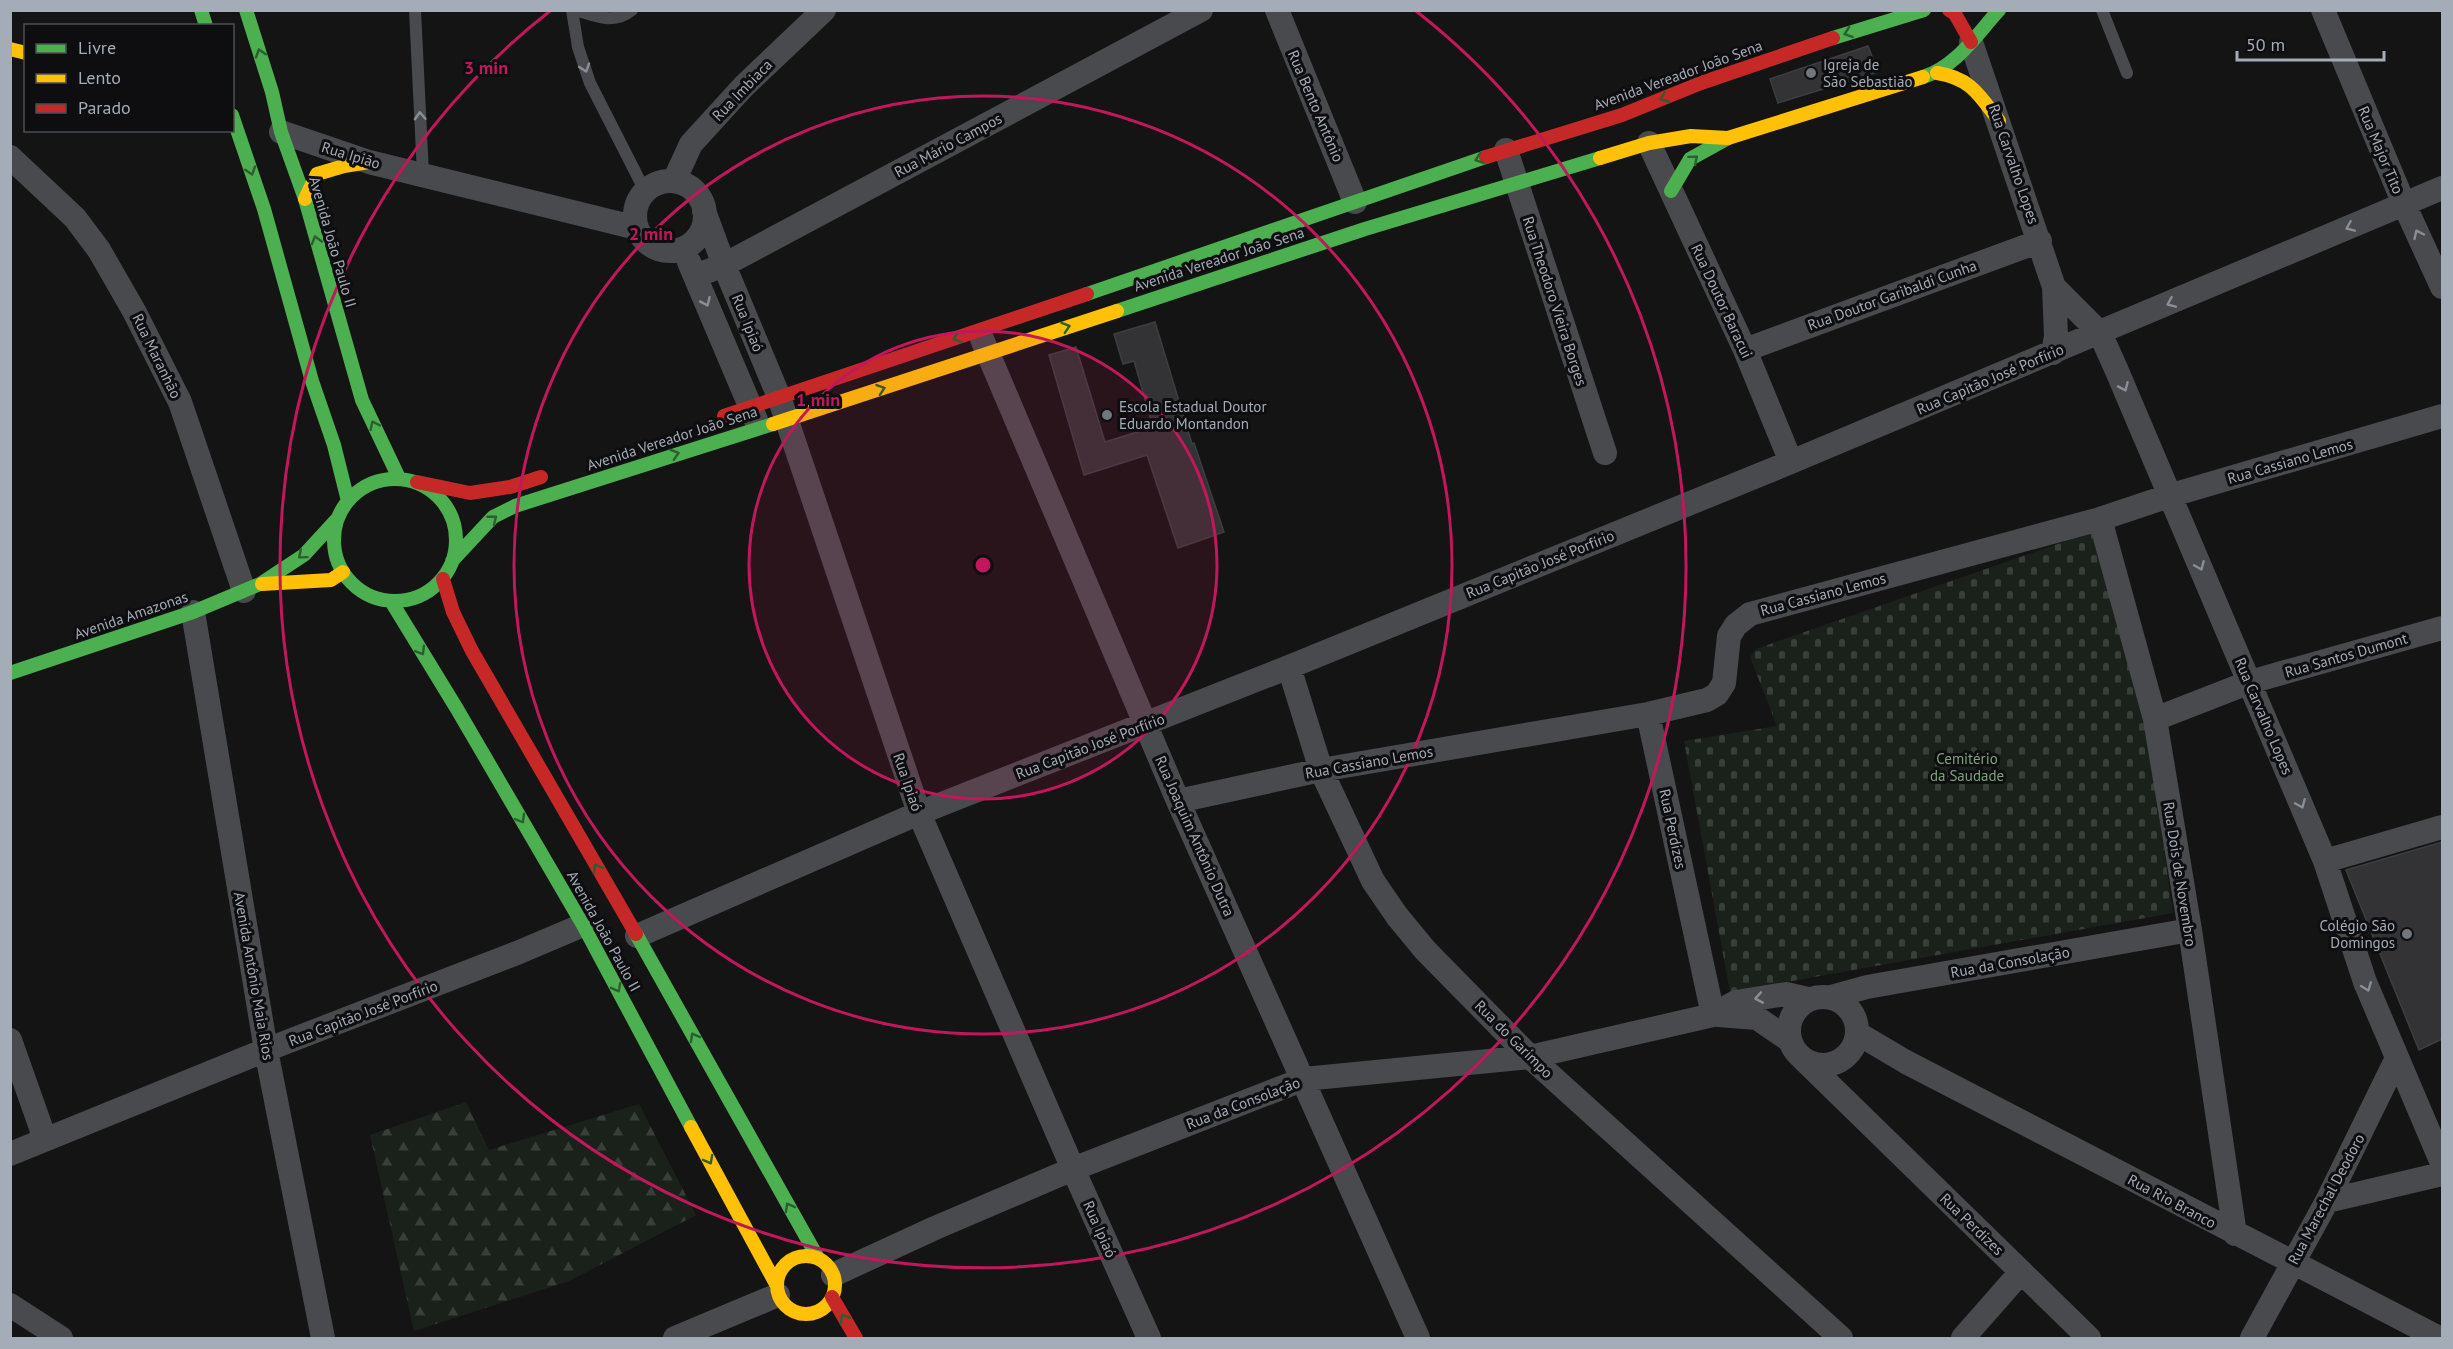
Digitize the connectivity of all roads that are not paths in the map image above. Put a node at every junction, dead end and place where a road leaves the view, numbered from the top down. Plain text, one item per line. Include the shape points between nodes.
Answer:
1 (246, 10) edge
2 (415, 10) edge
3 (574, 10) edge
4 (632, 10) edge
5 (824, 10) edge
6 (1201, 10) edge
7 (1276, 10) edge
8 (1924, 10) edge
9 (1949, 10) edge
10 (1999, 10) edge
11 (2102, 10) edge
12 (2323, 10) edge
13 (1868, 18) edge
14 (1971, 42) junction
15 (1937, 73) junction
16 (2127, 73) dead end
17 (1701, 83) junction
18 (1682, 106) dead end
19 (234, 121) edge
20 (1999, 121) junction
21 (281, 132) junction
22 (1728, 138) junction
23 (1649, 143) junction
24 (1506, 150) junction
25 (10, 157) edge
26 (369, 162) junction
27 (423, 174) junction
28 (674, 181) junction
29 (1516, 184) junction
30 (2442, 188) edge
31 (645, 191) junction
32 (1671, 191) junction
33 (304, 200) junction
34 (1355, 202) junction
35 (2404, 204) junction
36 (704, 211) junction
37 (637, 228) junction
38 (2040, 241) junction
39 (683, 249) junction
40 (724, 265) junction
41 (695, 276) junction
42 (2054, 287) junction
43 (2442, 287) edge
44 (979, 331) junction
45 (2100, 333) junction
46 (1745, 350) junction
47 (987, 353) junction
48 (2053, 353) junction
49 (337, 360) dead end
50 (322, 366) dead end
51 (353, 366) junction
52 (312, 381) junction
53 (778, 397) junction
54 (2442, 416) edge
55 (755, 417) junction
56 (707, 421) dead end
57 (786, 421) junction
58 (1605, 453) dead end
59 (1791, 462) junction
60 (554, 472) dead end
61 (399, 478) junction
62 (417, 482) junction
63 (2172, 495) junction
64 (348, 501) junction
65 (338, 518) junction
66 (2100, 519) junction
67 (452, 561) junction
68 (343, 572) junction
69 (443, 579) junction
70 (252, 587) junction
71 (391, 601) junction
72 (193, 612) junction
73 (2442, 628) edge
74 (1289, 667) junction
75 (10, 672) edge
76 (2250, 682) junction
77 (1648, 714) junction
78 (2155, 719) junction
79 (1146, 724) junction
80 (1321, 770) junction
81 (1179, 801) junction
82 (919, 813) junction
83 (2442, 827) edge
84 (2325, 861) junction
85 (583, 925) junction
86 (2190, 930) junction
87 (637, 936) junction
88 (1820, 998) junction
89 (1713, 1015) junction
90 (10, 1040) edge
91 (1796, 1049) junction
92 (266, 1050) junction
93 (1848, 1050) junction
94 (1530, 1057) junction
95 (2397, 1058) junction
96 (1304, 1078) junction
97 (1854, 1110) junction
98 (45, 1139) junction
99 (10, 1154) edge
100 (2442, 1163) edge
101 (1073, 1169) junction
102 (2442, 1174) edge
103 (2327, 1201) junction
104 (2235, 1234) junction
105 (2293, 1262) junction
106 (2021, 1272) junction
107 (828, 1277) junction
108 (777, 1289) junction
109 (10, 1305) edge
110 (804, 1314) junction
111 (813, 1330) dead end
112 (61, 1338) edge
113 (323, 1338) edge
114 (675, 1338) edge
115 (856, 1338) edge
116 (1149, 1338) edge
117 (1418, 1338) edge
118 (1841, 1338) edge
119 (1963, 1338) edge
120 (2089, 1338) edge
121 (2252, 1338) edge
122 (2439, 1338) edge

21 -> 1 main road, Avenida João Paulo II
27 -> 2 lane
3 - 4 lane via 610,19 623,17
3 -> 31 lane via 578,47 590,83
5 - 28 street, Rua Imbiaca via 744,86 691,144
6 - 40 street, Rua Mário Campos
7 - 34 street, Rua Bento Antônio
8 - 13 main road, Avenida Vereador João Sena
9 - 14 main road
10 - 14 main road, Avenida Vereador João Sena
11 - 16 lane
12 - 35 street, Rua Major Tito
13 -> 17 main road, Avenida Vereador João Sena
14 - 15 main road, Avenida Vereador João Sena
14 - 20 street, Rua Carvalho Lopes
15 - 20 main road via 1955,74 1969,83
15 - 22 main road, Avenida Vereador João Sena
17 - 18 main road
17 -> 24 main road, Avenida Vereador João Sena via 1622,116
19 -> 52 main road via 264,209
20 - 38 street, Rua Carvalho Lopes
21 - 26 street, Rua Ipião
21 - 33 main road, Avenida João Paulo II
22 - 23 main road, Avenida Vereador João Sena via 1687,131
32 -> 22 main road via 1690,159
23 - 29 main road, Avenida Vereador João Sena
23 - 32 street, Rua Doutor Baracui
24 - 29 street, Rua Theodoro Vieira Borges
24 -> 34 main road, Avenida Vereador João Sena
25 - 70 street, Rua Maranhão via 75,218 99,250 134,311 180,402
26 - 27 street, Rua Ipião
26 - 33 main road via 317,174
27 - 37 street
28 - 31 street
28 - 36 street, Rua Ipiaó via 694,191
47 -> 29 main road, Avenida Vereador João Sena via 1365,229
29 - 58 street, Rua Theodoro Vieira Borges
30 - 35 street, Rua Capitão José Porfírio
31 - 37 street via 636,208
32 - 46 street, Rua Doutor Baracui
51 -> 33 main road, Avenida João Paulo II
34 - 44 main road, Avenida Vereador João Sena
43 -> 35 street, Rua Major Tito
35 -> 45 street, Rua Capitão José Porfírio
36 - 39 street via 700,234
36 - 40 street, Rua Ipiaó
37 - 39 street via 650,245 672,251
38 - 42 street, Rua Carvalho Lopes
38 - 46 street, Rua Doutor Garibaldi Cunha
39 - 41 street, Rua Ipiaó
40 - 41 street, Rua Mário Campos
40 - 53 street, Rua Ipiaó
41 -> 55 street, Rua Ipiaó
42 - 45 street, Rua Carvalho Lopes
42 - 48 street, Rua Carvalho Lopes
44 - 47 street, Rua Joaquim Antônio Dutra
44 -> 53 main road, Avenida Vereador João Sena
45 - 48 street, Rua Capitão José Porfírio
45 -> 63 street, Rua Carvalho Lopes
46 - 59 street, Rua Doutor Baracui
57 -> 47 main road, Avenida Vereador João Sena
47 - 79 street, Rua Joaquim Antônio Dutra
48 - 59 street, Rua Capitão José Porfírio
49 - 51 main road
50 - 52 main road
61 -> 51 main road, Avenida João Paulo II via 363,400
52 - 64 main road
53 - 55 main road, Avenida Vereador João Sena
53 - 57 street, Rua Ipiaó
54 - 63 street, Rua Cassiano Lemos
55 - 56 main road, Avenida Vereador João Sena
55 - 57 main road, Avenida Vereador João Sena
67 -> 55 main road, Avenida Vereador João Sena via 493,517 515,506
57 - 82 street, Rua Ipiaó
59 - 74 street, Rua Capitão José Porfírio
60 - 62 main road via 510,487 470,494
61 - 62 main road
61 - 64 main road via 380,480 362,488
62 - 67 main road via 432,490 452,514 456,538
63 - 66 street, Rua Cassiano Lemos
63 -> 76 street, Rua Carvalho Lopes
64 - 65 main road
65 - 68 main road via 334,536
65 -> 70 main road via 304,555
66 - 77 street, Rua Cassiano Lemos via 1750,614 1736,624 1729,636 1724,683 1718,694
66 - 78 street, Rua Dois de Novembro
67 - 69 main road
68 - 70 main road via 331,580
68 - 71 main road via 372,597
69 - 71 main road via 410,599
87 -> 69 main road, Avenida João Paulo II via 489,694
70 - 72 main road, Avenida Amazonas
71 -> 85 main road, Avenida João Paulo II via 462,707
72 - 75 main road, Avenida Amazonas
72 - 92 street, Avenida Antônio Maia Rios
73 - 76 street, Rua Santos Dumont
74 - 79 street, Rua Capitão José Porfírio
74 - 80 street, Rua do Garimpo
76 - 78 street, Rua Santos Dumont
76 -> 84 street, Rua Carvalho Lopes
77 - 80 street, Rua Cassiano Lemos
77 - 89 street, Rua Perdizes
78 - 86 street, Rua Dois de Novembro
79 - 81 street, Rua Joaquim Antônio Dutra
79 - 82 street, Rua Capitão José Porfírio
80 - 81 street, Rua Cassiano Lemos
80 - 94 street, Rua do Garimpo via 1373,881 1397,916
81 - 96 street, Rua Joaquim Antônio Dutra
82 - 87 street, Rua Capitão José Porfírio
82 - 101 street, Rua Ipiaó
83 - 84 street
84 -> 95 street, Rua Carvalho Lopes via 2365,982
85 - 92 street, Rua Capitão José Porfírio
85 -> 108 main road, Avenida João Paulo II
86 - 88 street, Rua da Consolação
86 - 104 street, Rua Dois de Novembro
107 -> 87 main road, Avenida João Paulo II
88 -> 89 street, Rua da Consolação via 1786,994 1736,1002
88 - 91 street via 1798,1006 1791,1016 1788,1028
88 - 93 street via 1842,1002 1851,1011 1856,1021
89 - 91 street, Rua da Consolação via 1757,1018
89 - 94 street, Rua da Consolação
90 - 98 street
91 - 93 street via 1821,1065
91 - 97 street, Rua Perdizes
92 - 98 street, Rua Capitão José Porfírio
92 - 113 street, Avenida Antônio Maia Rios
93 - 97 street, Rua Perdizes
93 - 104 street, Rua Rio Branco via 1906,1062
94 - 96 street, Rua da Consolação
94 - 118 street, Rua do Garimpo
95 - 100 street, Rua Carvalho Lopes
95 - 103 street, Rua Marechal Deodoro
96 - 101 street, Rua da Consolação
96 - 117 street, Rua Joaquim Antônio Dutra
97 - 106 street, Rua Perdizes
98 - 99 street, Rua Capitão José Porfírio
101 - 107 street, Rua da Consolação
101 - 116 street, Rua Ipiaó
102 - 103 street
103 - 105 street, Rua Marechal Deodoro
104 - 105 street, Rua Rio Branco
105 - 121 street, Rua Marechal Deodoro
105 - 122 street, Rua Rio Branco
106 - 119 street
106 - 120 street, Rua Perdizes
107 - 108 main road via 807,1256 796,1257 779,1273
107 - 110 main road via 825,1306
115 -> 107 main road, Avenida João Paulo II
108 - 110 main road via 784,1305
108 - 114 street
109 - 112 street
110 - 111 main road

